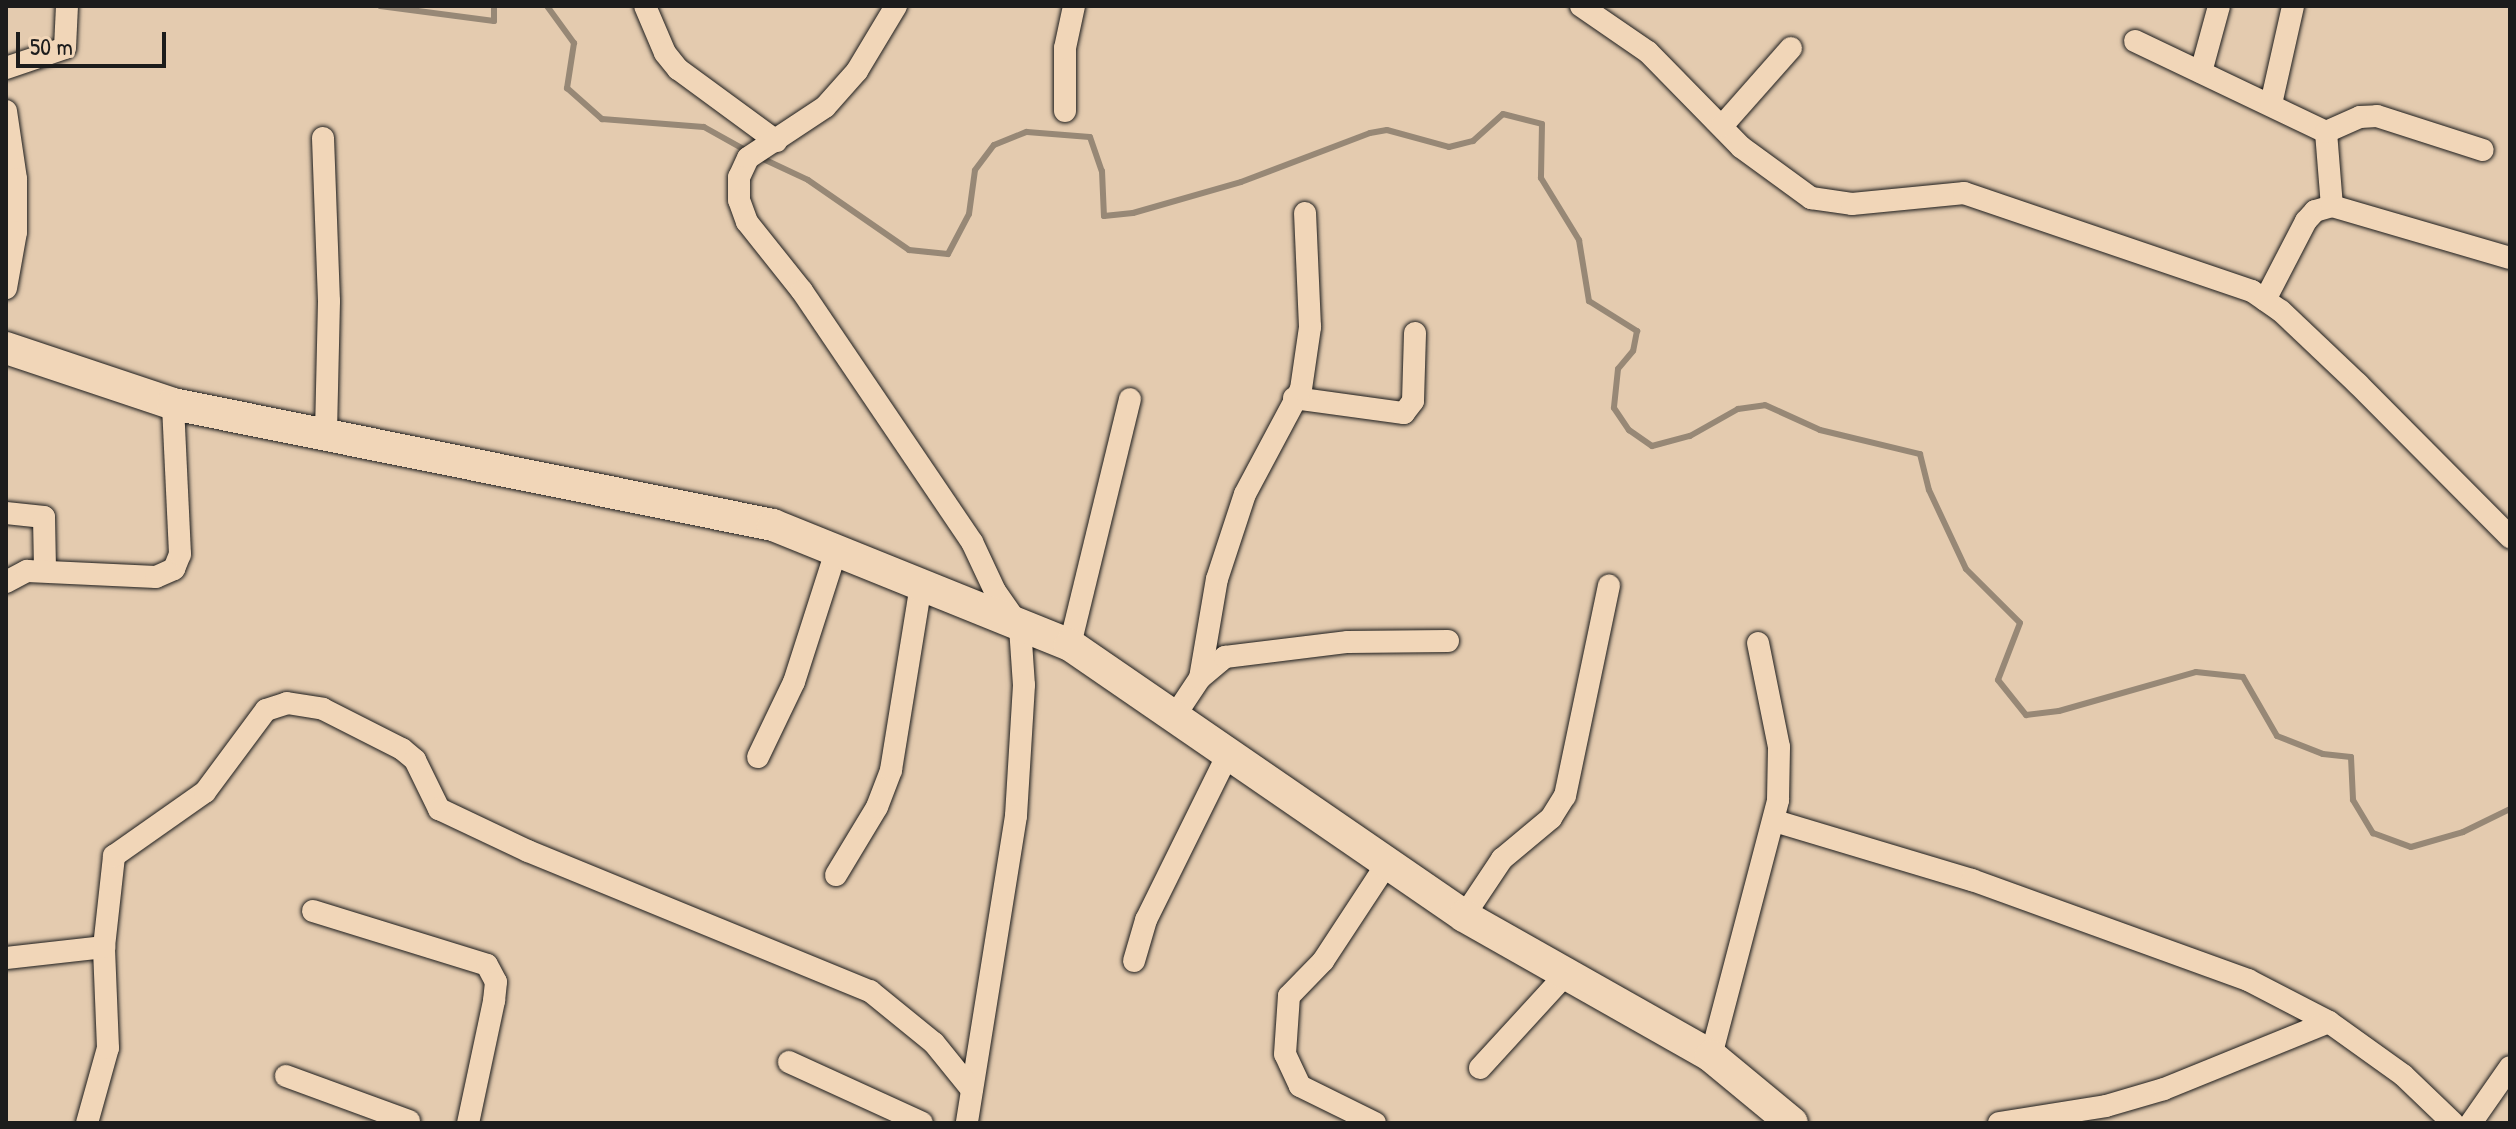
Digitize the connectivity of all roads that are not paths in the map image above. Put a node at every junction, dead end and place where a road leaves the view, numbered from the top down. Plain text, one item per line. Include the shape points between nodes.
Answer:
1 (67, 6) edge
2 (645, 6) edge
3 (896, 6) edge
4 (1074, 6) edge
5 (1581, 6) edge
6 (2219, 6) edge
7 (2293, 6) edge
8 (1614, 16) edge
9 (2135, 41) dead end
10 (1791, 48) dead end
11 (6, 68) edge
12 (2201, 72) junction
13 (2271, 104) junction
14 (6, 111) edge
15 (1065, 111) dead end
16 (1722, 126) junction
17 (2326, 132) junction
18 (323, 138) dead end
19 (776, 141) junction
20 (2483, 150) dead end
21 (2332, 206) junction
22 (1305, 213) dead end
23 (2510, 258) edge
24 (6, 288) edge
25 (2265, 300) junction
26 (1415, 333) dead end
27 (6, 348) edge
28 (1294, 398) junction
29 (1130, 399) dead end
30 (173, 404) junction
31 (326, 432) junction
32 (6, 513) edge
33 (2510, 537) edge
34 (837, 548) junction
35 (45, 570) junction
36 (6, 582) edge
37 (921, 584) junction
38 (1609, 586) dead end
39 (1020, 627) junction
40 (1448, 641) dead end
41 (1758, 643) dead end
42 (1070, 645) junction
43 (1200, 678) junction
44 (1176, 714) junction
45 (1228, 754) junction
46 (758, 757) dead end
47 (1775, 821) junction
48 (1386, 865) junction
49 (836, 875) dead end
50 (313, 911) dead end
51 (1464, 916) junction
52 (104, 947) junction
53 (6, 958) edge
54 (1134, 961) dead end
55 (1566, 974) junction
56 (2329, 1022) junction
57 (1711, 1056) junction
58 (789, 1062) dead end
59 (2510, 1067) edge
60 (1480, 1068) dead end
61 (286, 1076) dead end
62 (972, 1090) junction
63 (413, 1122) edge
64 (969, 1122) edge
65 (87, 1123) edge
66 (468, 1123) edge
67 (922, 1123) edge
68 (1375, 1123) edge
69 (1792, 1123) edge
70 (1999, 1123) edge
71 (2453, 1123) edge
72 (2471, 1123) edge

1 - 11 street via 65,48
2 - 19 street via 665,53 678,69
3 - 19 street via 857,71 825,107
4 - 15 street via 1065,48
5 - 8 street
6 - 12 street
7 - 13 street
8 - 16 street
9 - 12 street
10 - 16 street
12 - 13 street
13 - 17 street
14 - 24 street via 16,179 16,232
16 - 25 street via 1752,156 1811,198 1852,204 1964,193 2084,237 2223,278
17 - 20 street via 2360,117 2377,116
17 - 21 street
18 - 31 street via 329,301
19 - 39 street via 748,158 739,177 739,200 747,222 802,291 945,502
21 - 23 street
21 - 25 street via 2315,211 2306,221
22 - 28 street via 1310,327 1301,389
25 - 33 street via 2358,384
26 - 28 street via 1413,401 1404,413
27 - 30 street
28 - 43 street via 1236,522 1217,579
29 - 42 street
30 - 31 street
30 - 35 street via 180,554 174,569 156,577
31 - 34 street via 739,516
32 - 35 street via 44,517
34 - 37 street
34 - 46 street via 794,682
35 - 36 street via 27,571
37 - 39 street
37 - 49 street via 891,770 877,807
38 - 51 street via 1565,796 1551,818 1502,859
39 - 42 street
39 - 62 street via 1024,685 1016,816
40 - 43 street via 1348,642 1239,654 1225,657
41 - 47 street via 1779,747
42 - 44 street
43 - 44 street
44 - 45 street
45 - 48 street
45 - 54 street via 1146,920
47 - 56 street via 1972,880 2248,980
47 - 57 street
48 - 51 street
48 - 68 street via 1323,961 1289,996 1285,1054 1300,1086
50 - 66 street via 487,965 496,982 494,1001
51 - 55 street
52 - 53 street
52 - 62 street via 114,856 205,792 266,710 306,704 352,721 402,749 415,760 439,809 528,851 870,991 934,1043
52 - 65 street via 108,1048
55 - 57 street
55 - 60 street
56 - 70 street via 2164,1089 2106,1106
56 - 71 street via 2403,1075
57 - 69 street
58 - 67 street
59 - 72 street
61 - 63 street
62 - 64 street

